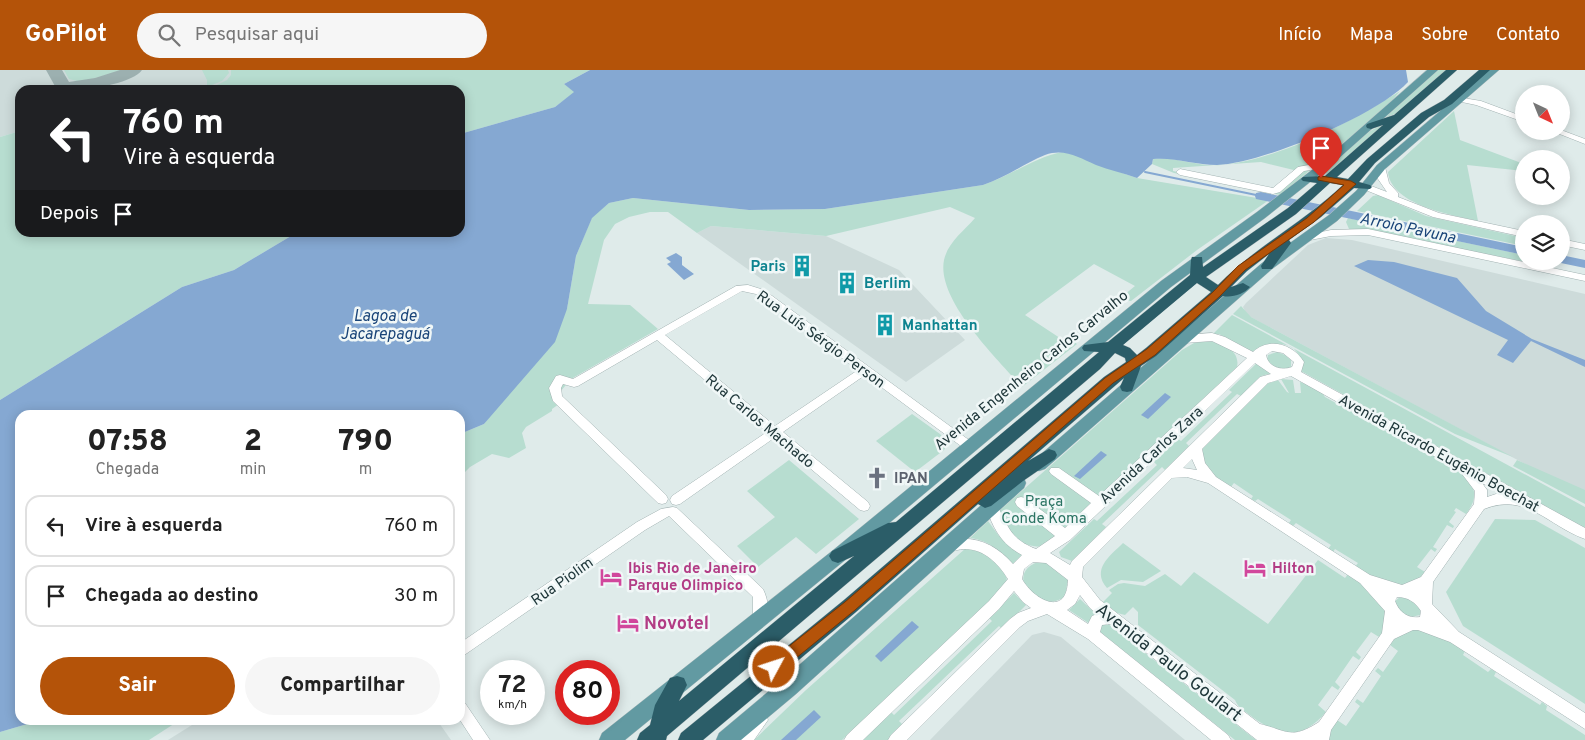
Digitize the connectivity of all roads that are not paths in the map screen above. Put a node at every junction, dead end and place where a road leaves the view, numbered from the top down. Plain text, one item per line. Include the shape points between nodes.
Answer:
1 (1433, 70) edge
2 (1452, 70) edge
3 (1485, 70) edge
4 (1494, 70) edge
5 (1463, 97) junction
6 (1402, 116) junction
7 (1515, 117) edge
8 (1371, 126) junction
9 (1570, 136) edge
10 (1585, 142) edge
11 (1390, 158) junction
12 (1325, 164) junction
13 (1381, 167) junction
14 (1180, 172) dead end
15 (1307, 179) junction
16 (1329, 180) junction
17 (1355, 180) junction
18 (1366, 187) junction
19 (1405, 202) junction
20 (1515, 232) edge
21 (1300, 234) junction
22 (1570, 244) edge
23 (1585, 247) edge
24 (1197, 260) junction
25 (1267, 266) joint
26 (1560, 270) edge
27 (1567, 274) junction
28 (1197, 277) junction
29 (1585, 278) edge
30 (1243, 287) junction
31 (1220, 291) junction
32 (658, 335) junction
33 (1184, 339) junction
34 (1231, 344) junction
35 (1112, 347) junction
36 (1089, 348) junction
37 (1260, 357) junction
38 (1134, 364) junction
39 (866, 370) junction
40 (1289, 372) junction
41 (1238, 373) junction
42 (560, 379) joint
43 (1127, 387) junction
44 (774, 433) junction
45 (969, 446) junction
46 (1196, 447) junction
47 (1052, 463) junction
48 (1461, 465) junction
49 (1168, 474) junction
50 (1212, 480) junction
51 (1021, 502) dead end
52 (1526, 502) junction
53 (1100, 503) junction
54 (1480, 505) junction
55 (864, 506) dead end
56 (992, 507) junction
57 (671, 508) junction
58 (919, 514) junction
59 (1585, 534) edge
60 (1066, 536) junction
61 (948, 546) junction
62 (1037, 555) junction
63 (838, 556) junction
64 (1075, 578) junction
65 (1365, 579) junction
66 (1015, 580) junction
67 (1426, 581) junction
68 (1400, 591) junction
69 (850, 606) junction
70 (1426, 607) junction
71 (1048, 608) junction
72 (1390, 608) junction
73 (1112, 618) junction
74 (760, 619) junction
75 (1415, 624) junction
76 (1093, 635) junction
77 (1389, 635) junction
78 (1454, 637) junction
79 (465, 647) edge
80 (677, 685) junction
81 (789, 687) junction
82 (465, 715) edge
83 (1585, 722) edge
84 (1252, 727) junction
85 (1322, 734) edge
86 (655, 737) edge
87 (482, 740) edge
88 (609, 740) edge
89 (688, 740) edge
90 (726, 740) edge
91 (744, 740) edge
92 (852, 740) edge
93 (896, 740) edge
94 (1223, 740) edge
95 (1269, 740) edge
96 (1296, 740) edge
97 (1301, 740) edge

1 - 8 main road, Avenida Engenheiro Carlos Carvalho
2 - 6 highway
3 - 17 highway via 1371,161
4 - 5 main road
5 - 7 street
5 - 11 main road
6 - 8 highway
6 - 16 highway
8 - 12 main road, Avenida Engenheiro Carlos Carvalho
9 - 10 street
11 - 13 main road
11 - 17 highway
12 - 14 street via 1301,169 1274,191
12 - 15 main road, Avenida Engenheiro Carlos Carvalho
13 - 18 main road
13 - 19 street via 1384,185
15 - 16 highway
15 - 24 main road, Avenida Engenheiro Carlos Carvalho
16 - 17 highway
16 - 28 highway via 1294,210
17 - 18 highway
17 - 21 highway
18 - 19 street
18 - 21 main road via 1333,218
19 - 20 street via 1436,215
21 - 25 highway
21 - 27 street via 1368,232
21 - 31 highway via 1242,268
22 - 23 street
24 - 28 highway
24 - 36 main road, Avenida Engenheiro Carlos Carvalho
25 - 30 main road
26 - 27 street
27 - 29 street
28 - 31 highway
28 - 35 highway
30 - 31 highway via 1231,293
30 - 33 main road
31 - 38 highway
32 - 39 street, Rua Luís Sérgio Person via 737,289 748,288 760,292
32 - 42 street, Rua Luís Sérgio Person via 574,383
32 - 44 street, Rua Carlos Machado
33 - 34 street via 1212,338
33 - 43 main road
34 - 37 street
34 - 41 street via 1240,356
35 - 36 highway
35 - 38 highway via 1125,352
35 - 58 highway
36 - 45 main road, Avenida Engenheiro Carlos Carvalho
37 - 40 street, Avenida Ricardo Eugênio Boechat via 1273,370
37 - 40 street via 1276,347 1293,354 1299,362 1297,370
37 - 41 street, Avenida Carlos Zara
38 - 43 highway
38 - 69 highway via 1109,380
39 - 44 street, Rua Piolim
39 - 45 street, Rua Luís Sérgio Person
40 - 46 street, Avenida Carlos Zara via 1264,380
40 - 48 street, Avenida Ricardo Eugênio Boechat
41 - 53 street, Avenida Carlos Zara
42 - 57 street via 555,388 557,398 662,499 670,497
43 - 47 main road
44 - 55 street, Rua Carlos Machado
44 - 57 street, Rua Piolim
45 - 63 main road, Avenida Engenheiro Carlos Carvalho
46 - 49 street, Avenida Carlos Zara
46 - 50 street via 1200,466
47 - 53 street
47 - 56 main road
47 - 69 highway via 1017,476 866,597
48 - 52 street, Avenida Ricardo Eugênio Boechat
48 - 54 street via 1481,490
49 - 50 street via 1188,472
49 - 64 street, Avenida Carlos Zara via 1077,565
50 - 65 street
51 - 60 street
52 - 54 street via 1496,499
52 - 59 street, Avenida Ricardo Eugênio Boechat
53 - 60 street, Avenida Carlos Zara
54 - 67 street
56 - 61 main road
56 - 62 street via 1002,532 1027,552
57 - 74 street via 758,594 761,599
57 - 79 street, Rua Piolim
58 - 63 highway
58 - 86 highway
60 - 62 street, Avenida Carlos Zara
61 - 66 street via 974,543 981,546 1004,562
61 - 81 main road
62 - 64 street via 1055,560
62 - 66 street via 1019,565
63 - 74 main road, Avenida Engenheiro Carlos Carvalho
64 - 71 street via 1071,600 1059,607
64 - 73 street, Avenida Paulo Goulart via 1086,595
65 - 68 street
65 - 72 street
66 - 71 street via 1024,596
66 - 92 street via 994,605
67 - 68 street
67 - 70 street
68 - 70 street via 1415,596
68 - 72 street via 1389,596
69 - 89 highway
70 - 75 street via 1426,620
70 - 78 street
71 - 76 street, Avenida Paulo Goulart
71 - 93 street via 1015,623
72 - 75 street via 1401,619
72 - 77 street
73 - 76 street via 1096,620
73 - 84 street, Avenida Paulo Goulart
74 - 80 main road, Avenida Engenheiro Carlos Carvalho
75 - 77 street
75 - 78 street
76 - 94 street, Avenida Paulo Goulart
77 - 85 street
78 - 83 street
80 - 86 highway via 662,712
80 - 88 main road, Avenida Engenheiro Carlos Carvalho
81 - 90 main road
81 - 91 street
82 - 87 street
84 - 95 street, Avenida Paulo Goulart
84 - 96 street via 1280,739
85 - 97 street

